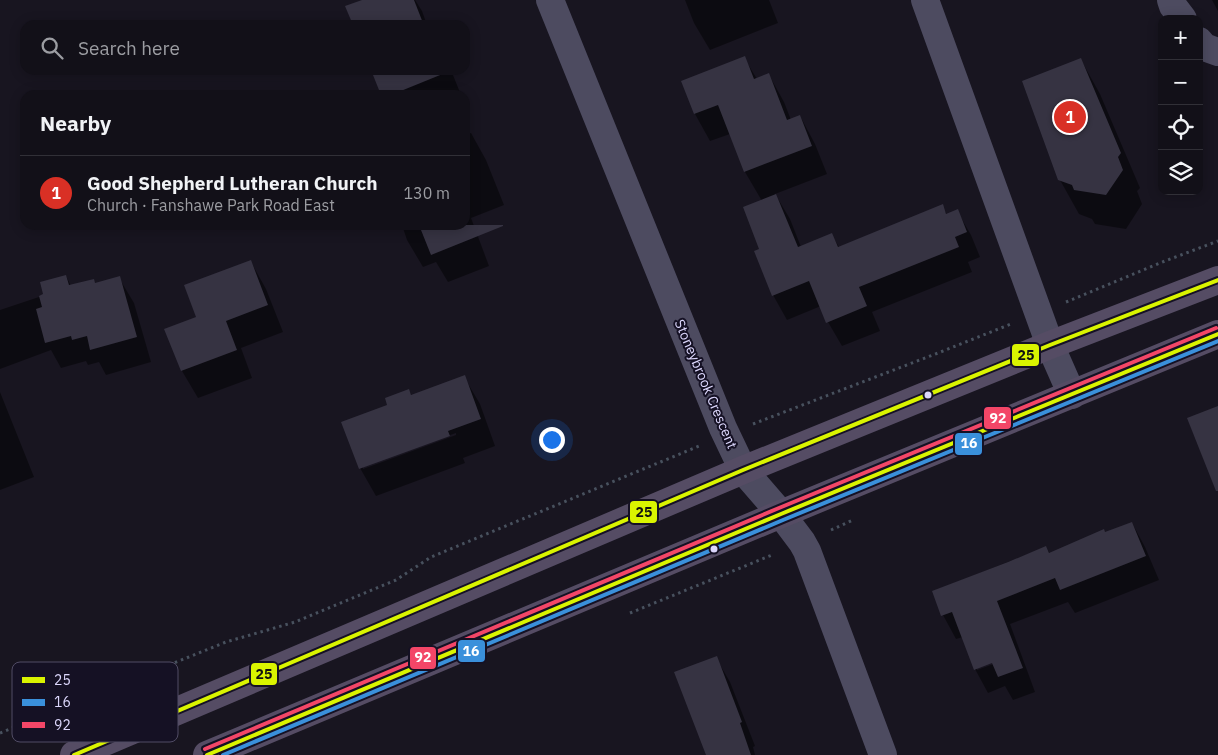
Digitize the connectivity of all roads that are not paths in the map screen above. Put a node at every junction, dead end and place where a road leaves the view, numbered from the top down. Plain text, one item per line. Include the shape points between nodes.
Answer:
1 (550, 0) edge
2 (925, 0) edge
3 (1171, 0) edge
4 (1180, 15) edge
5 (1203, 45) edge
6 (1218, 52) edge
7 (1218, 280) edge
8 (1218, 334) edge
9 (1050, 345) junction
10 (1072, 395) junction
11 (742, 470) junction
12 (781, 514) junction
13 (178, 711) edge
14 (104, 742) edge
15 (74, 755) edge
16 (207, 755) edge
17 (883, 755) edge

1 - 11 street, Stoneybrook Crescent
2 - 9 street
3 - 4 street
5 - 6 street
7 - 9 main road
8 - 10 main road
9 - 10 street
9 - 11 main road
10 - 12 main road
11 - 12 street, Stoneybrook Crescent
11 - 13 main road
12 - 16 main road
12 - 17 street, Stoneybrook Crescent via 807,552
14 - 15 main road

